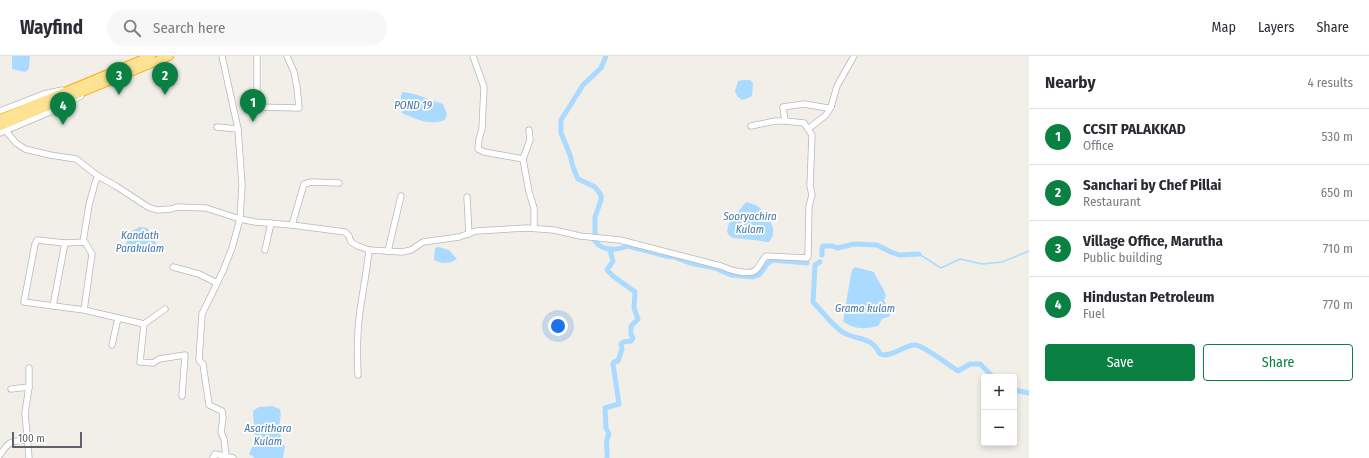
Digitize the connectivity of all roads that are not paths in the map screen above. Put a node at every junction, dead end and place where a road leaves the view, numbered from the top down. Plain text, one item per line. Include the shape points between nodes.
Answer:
1 (151, 56) edge
2 (169, 56) edge
3 (222, 56) edge
4 (257, 56) edge
5 (288, 56) edge
6 (473, 56) edge
7 (854, 56) edge
8 (72, 88) junction
9 (831, 107) junction
10 (0, 111) edge
11 (0, 119) edge
12 (786, 121) junction
13 (751, 126) dead end
14 (217, 127) dead end
15 (3, 128) edge
16 (238, 129) junction
17 (808, 129) junction
18 (529, 130) dead end
19 (0, 133) edge
20 (523, 159) junction
21 (98, 176) junction
22 (339, 183) dead end
23 (401, 196) dead end
24 (467, 197) dead end
25 (240, 219) junction
26 (271, 223) junction
27 (292, 225) junction
28 (534, 228) junction
29 (469, 234) junction
30 (83, 242) junction
31 (65, 243) junction
32 (265, 250) dead end
33 (369, 250) junction
34 (388, 251) junction
35 (173, 267) dead end
36 (217, 283) junction
37 (53, 306) junction
38 (165, 309) dead end
39 (84, 310) junction
40 (118, 318) junction
41 (144, 324) junction
42 (112, 345) dead end
43 (29, 368) dead end
44 (358, 375) dead end
45 (29, 388) junction
46 (11, 389) dead end
47 (182, 396) dead end
48 (27, 440) junction
49 (0, 455) edge
50 (226, 456) junction
51 (29, 458) edge
52 (212, 458) edge
53 (233, 458) edge

1 - 8 highway
2 - 15 highway
3 - 16 street
4 - 5 street via 257,107 299,108 294,72
6 - 20 street via 484,87 482,129 478,149
7 - 9 street via 837,86
8 - 10 street via 44,94
8 - 11 highway
9 - 12 street via 804,104 783,107
9 - 17 street via 826,115
12 - 13 street
12 - 17 street via 804,123
14 - 16 street
15 - 19 street
15 - 21 street via 25,149 76,159
16 - 25 street via 242,185
17 - 28 street via 812,135 812,195 806,258 766,256 756,270 731,271 722,266 620,240
18 - 20 street via 530,140
20 - 28 street via 534,208
21 - 25 street via 157,210 177,207 206,208
21 - 30 street via 89,205
22 - 27 street via 304,184
23 - 34 street
24 - 29 street
25 - 26 street
25 - 36 street via 232,248
26 - 27 street
26 - 32 street
27 - 33 street via 345,232 351,242
28 - 29 street
29 - 34 street via 422,242 411,250 402,252
30 - 31 street
30 - 39 street via 92,254
31 - 37 street
31 - 37 street via 37,240 25,294 24,302
33 - 34 street
33 - 44 street via 360,312
35 - 36 street via 199,274
36 - 50 street via 202,314 198,360 203,364 209,405 222,411 221,432
37 - 39 street
38 - 41 street
39 - 40 street
40 - 41 street
40 - 42 street
41 - 47 street via 140,362 153,363 159,359 185,355
43 - 45 street
45 - 46 street
45 - 48 street via 25,414
48 - 49 street via 11,441
48 - 51 street
50 - 52 street via 215,454
50 - 53 street

